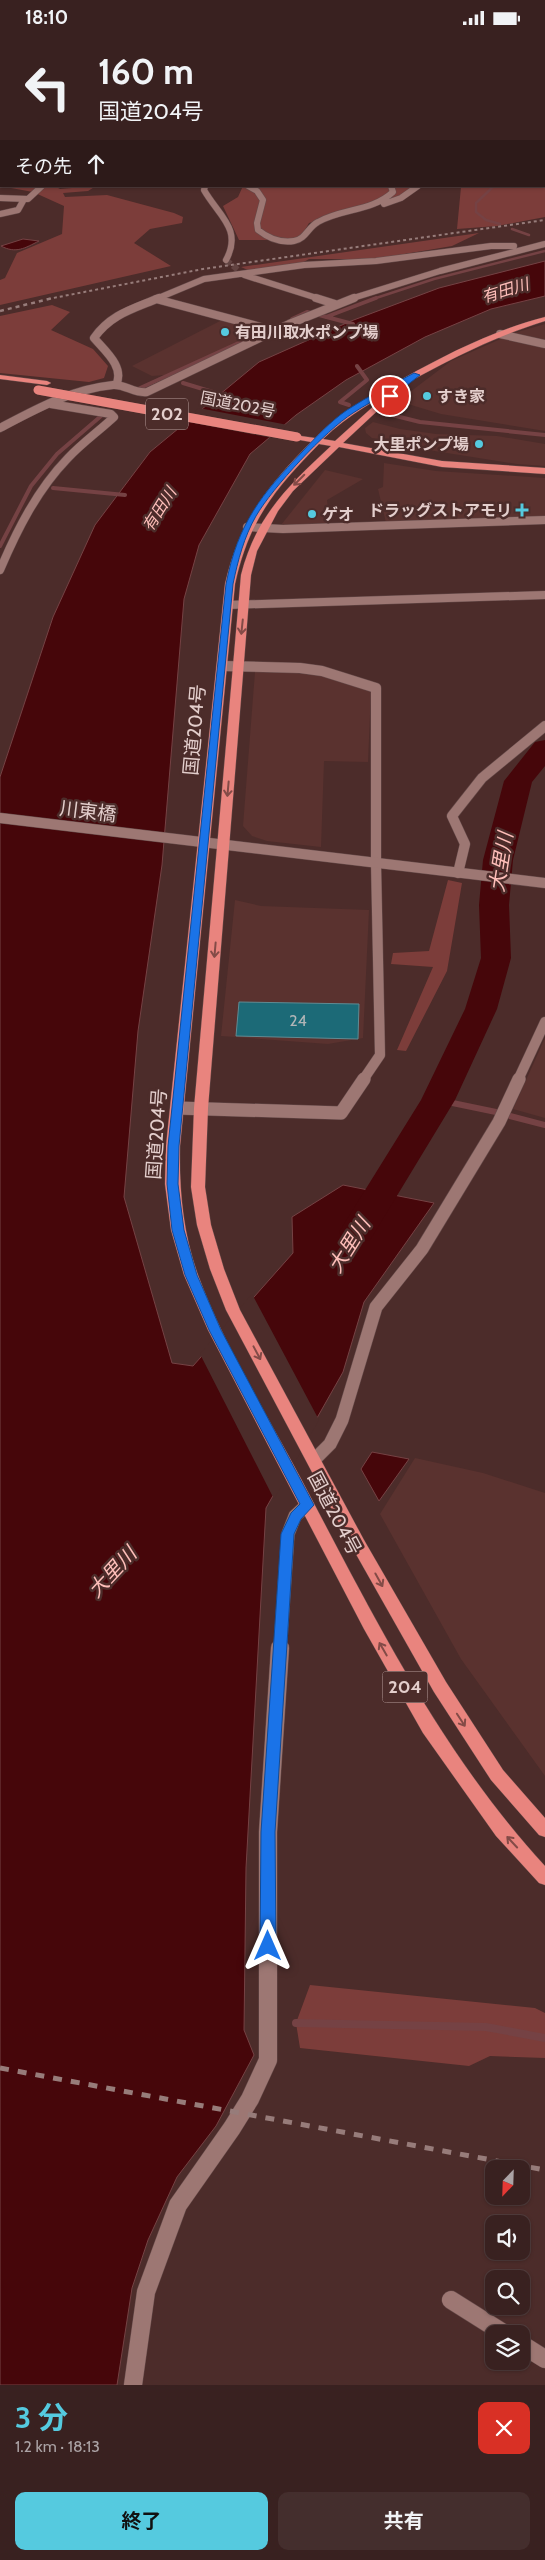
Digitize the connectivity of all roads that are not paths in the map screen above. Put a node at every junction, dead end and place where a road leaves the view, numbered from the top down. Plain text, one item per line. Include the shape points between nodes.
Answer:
1 (41, 187) edge
2 (206, 187) edge
3 (250, 187) edge
4 (390, 187) edge
5 (417, 187) edge
6 (0, 198) edge
7 (23, 201) junction
8 (374, 207) junction
9 (0, 214) edge
10 (542, 245) edge
11 (226, 260) dead end
12 (241, 271) junction
13 (156, 299) junction
14 (335, 304) junction
15 (545, 319) edge
16 (276, 331) junction
17 (500, 334) junction
18 (545, 344) edge
19 (416, 375) junction
20 (0, 377) edge
21 (0, 384) edge
22 (116, 385) junction
23 (46, 404) junction
24 (0, 428) edge
25 (300, 434) junction
26 (319, 439) junction
27 (337, 442) junction
28 (545, 471) edge
29 (545, 520) edge
30 (247, 527) junction
31 (263, 528) junction
32 (4, 549) edge
33 (0, 570) edge
34 (545, 595) edge
35 (228, 605) junction
36 (244, 605) junction
37 (222, 666) junction
38 (238, 666) junction
39 (545, 726) edge
40 (0, 818) edge
41 (205, 843) junction
42 (224, 845) junction
43 (376, 863) junction
44 (458, 873) junction
45 (545, 883) edge
46 (545, 1022) edge
47 (178, 1108) junction
48 (201, 1108) junction
49 (233, 1310) joint
50 (314, 1460) junction
51 (308, 1505) junction
52 (545, 1831) edge
53 (545, 1878) edge
54 (451, 2300) dead end
55 (490, 2325) edge
56 (530, 2350) edge
57 (545, 2359) edge
58 (133, 2385) edge

1 - 7 street via 35,196
2 - 11 street via 210,204 226,220 234,241 234,249
3 - 8 street via 262,194 264,201 256,226 258,230 270,238 285,241 304,238 317,223
4 - 8 street via 393,193
5 - 8 street via 401,198
6 - 7 street
7 - 9 street via 18,210
10 - 12 street
10 - 14 street via 466,263
12 - 13 street via 194,281
12 - 14 street
13 - 16 street
13 - 22 street via 104,324 94,338 117,365 119,379
14 - 16 street
15 - 17 highway
16 - 22 street via 147,392 131,391
17 - 18 street
17 - 19 highway via 442,359
19 - 26 highway via 349,412
19 - 27 highway
20 - 25 highway, 国道202号 / 202 via 47,383
21 - 25 highway, 国道202号 / 202, bridge
22 - 23 street
23 - 24 street
23 - 32 street via 112,414 114,417 68,459 42,491
25 - 26 highway, 国道202号 / 202
26 - 27 highway, 国道202号 / 202
26 - 30 highway, 国道204号 / 204 via 270,489
27 - 28 highway, 国道202号 via 442,464
27 -> 31 highway, 国道204号 / 204 via 290,489
29 - 31 street
30 - 31 street
30 - 35 highway, 国道204号 / 204 via 235,555
31 - 36 highway, 国道204号 / 204 via 252,551 246,575
32 - 33 street
34 - 36 street
35 - 36 street
35 - 37 highway, 国道204号 / 204
36 -> 38 highway, 国道204号 / 204
37 - 38 street
37 - 41 highway, 国道204号 / 204
38 -> 42 highway, 国道204号 / 204
38 - 43 street via 322,671 376,688
39 - 44 street via 499,762 463,799 452,816 465,844
40 - 41 street, 川東橋
41 - 42 street, 川東橋
41 - 47 highway, 国道204号 / 204
42 - 43 street, 川東橋
42 -> 48 highway, 国道204号 / 204
43 - 44 street, 川東橋
43 - 48 street via 380,1055 341,1113
44 - 45 street, 川東橋
46 - 50 street via 499,1122 422,1249 376,1307 342,1420 330,1444
47 - 48 street
47 - 51 highway, 国道204号 / 204 via 172,1184 178,1230 191,1275 215,1330
48 - 49 highway, 国道204号 / 204 via 198,1187 204,1225
49 -> 50 highway, 国道204号 / 204
50 -> 52 highway, 国道204号 / 204 via 440,1687 497,1775
53 -> 51 highway, 国道204号 / 204 via 502,1831 429,1728 372,1629
51 - 58 street via 295,1516 287,1543 268,1832 268,2060 232,2128 178,2205 146,2292
54 - 55 street
56 - 57 street

